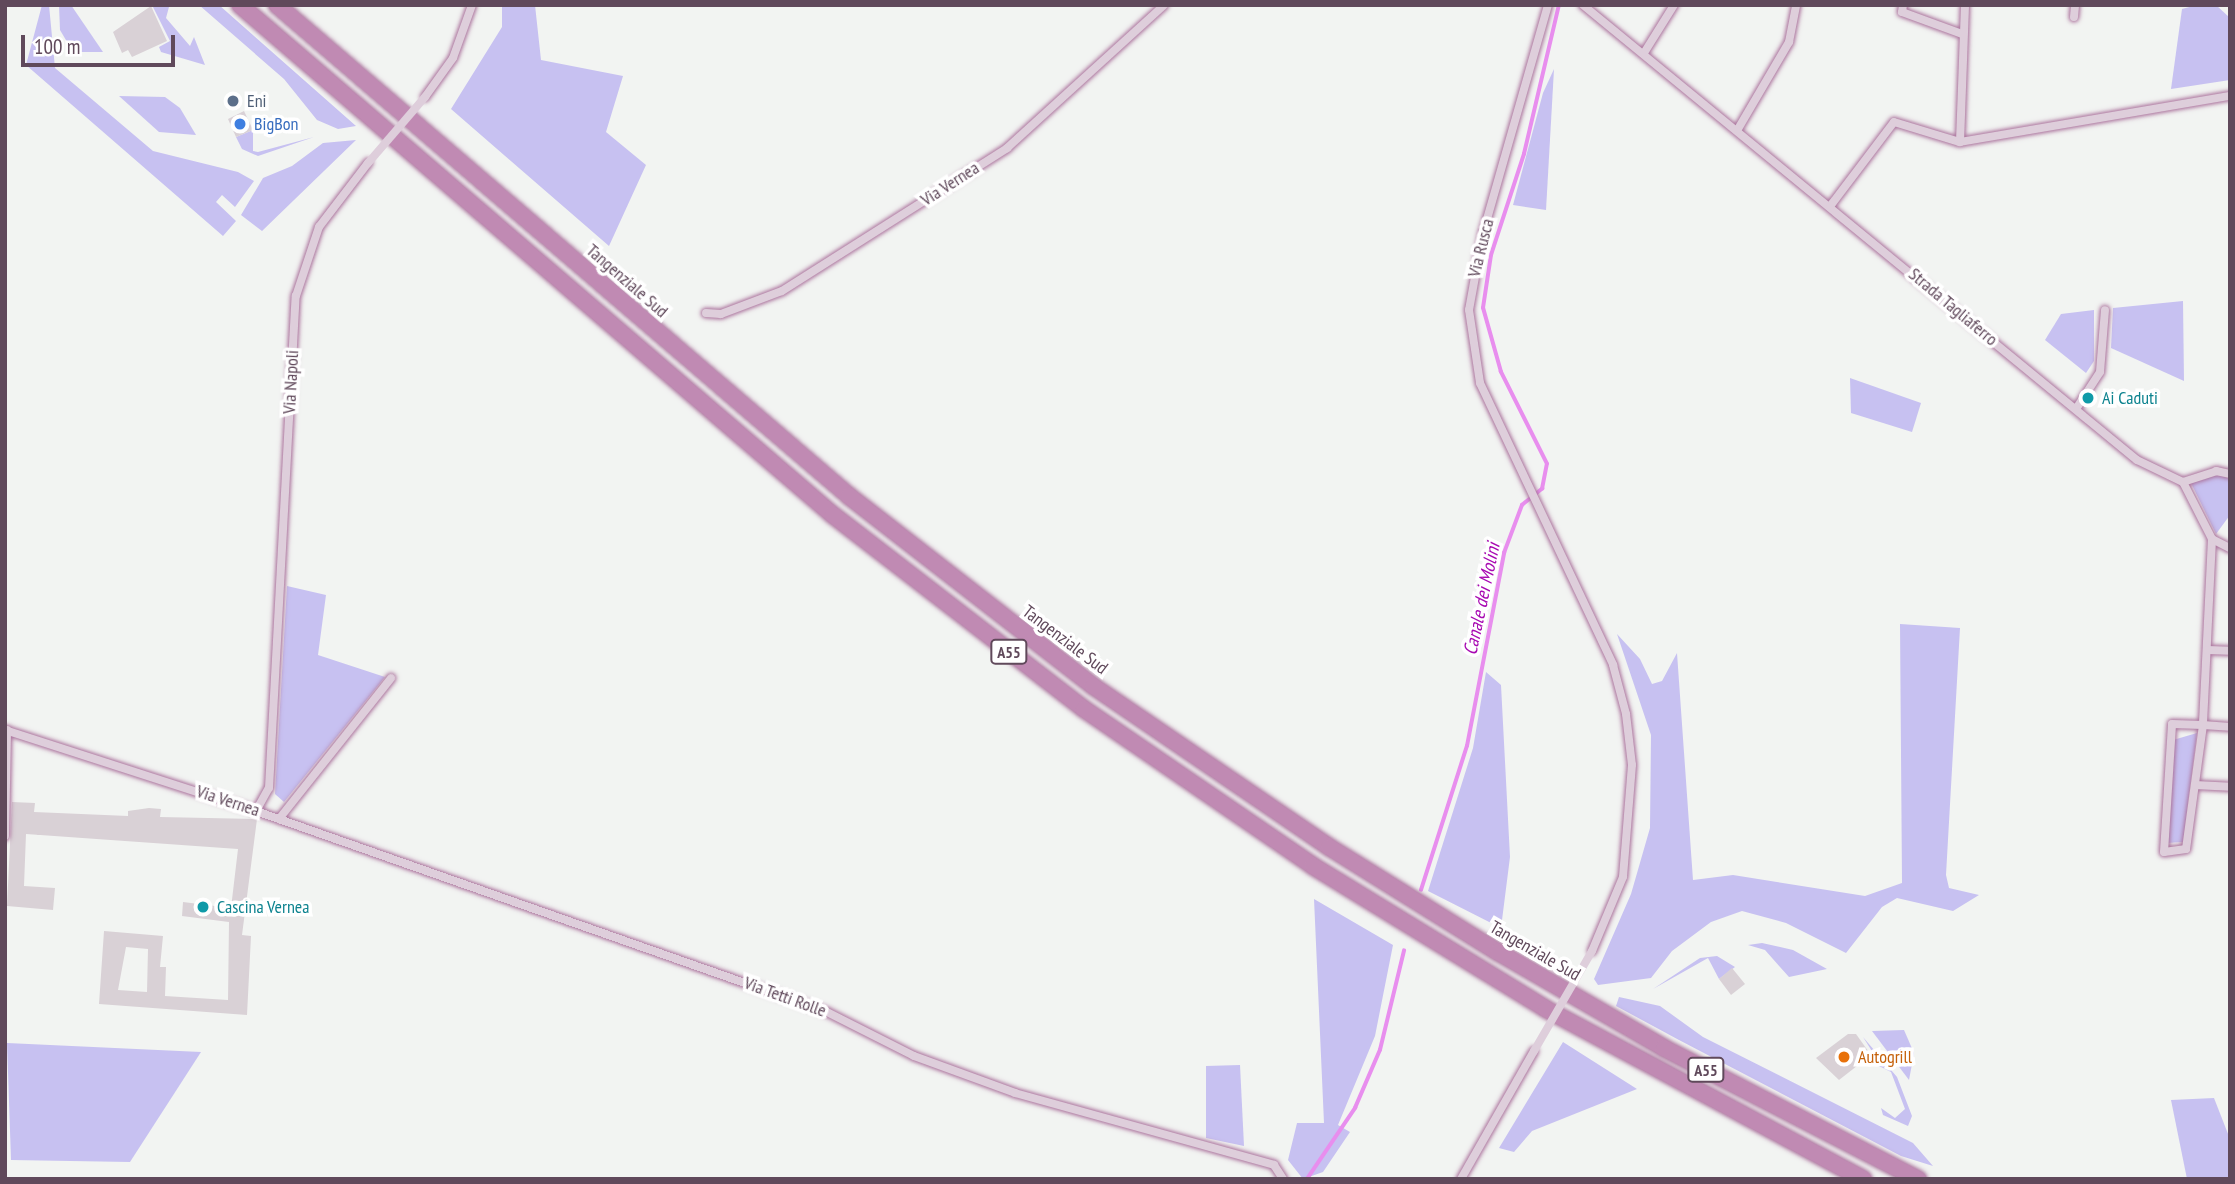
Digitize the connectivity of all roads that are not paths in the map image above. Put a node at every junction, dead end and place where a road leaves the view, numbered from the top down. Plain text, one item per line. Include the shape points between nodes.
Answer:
1 (240, 5) edge
2 (277, 5) edge
3 (472, 5) edge
4 (1164, 5) edge
5 (1548, 5) edge
6 (1583, 5) edge
7 (1674, 5) edge
8 (1796, 5) edge
9 (1903, 5) edge
10 (1965, 5) edge
11 (2075, 5) edge
12 (2074, 17) dead end
13 (1962, 34) junction
14 (1644, 53) junction
15 (2230, 96) edge
16 (1738, 129) junction
17 (1960, 142) junction
18 (1830, 205) junction
19 (2105, 310) dead end
20 (706, 313) dead end
21 (2076, 408) junction
22 (2230, 474) edge
23 (2183, 482) junction
24 (2212, 539) junction
25 (2230, 548) edge
26 (2207, 650) junction
27 (2230, 651) edge
28 (391, 678) dead end
29 (2203, 725) junction
30 (2230, 727) edge
31 (6, 730) edge
32 (2194, 785) junction
33 (2230, 787) edge
34 (256, 811) junction
35 (279, 819) junction
36 (5, 836) edge
37 (1283, 1179) edge
38 (1461, 1179) edge
39 (1863, 1179) edge
40 (1918, 1179) edge

1 - 39 highway, A55 via 833,515 1084,709 1313,866 1535,1003
2 - 40 highway, Tangenziale Sud / A55 via 849,496 1093,686 1329,847 1487,945 1676,1054
3 - 34 street, Via Napoli, bridge via 453,58 319,227 296,296 269,788
4 - 20 street, Via Vernea via 1007,148 782,291 721,314
5 - 38 street, Via Rusca, bridge via 1483,233 1469,310 1480,383 1613,665 1626,714 1631,802 1622,877 1592,951
6 - 14 street, Strada Tagliaferro
7 - 14 street
8 - 16 street via 1789,42
9 - 13 street via 1902,12
10 - 13 street
11 - 12 street
13 - 17 street
14 - 16 street, Strada Tagliaferro
15 - 17 street
16 - 18 street, Strada Tagliaferro
17 - 18 street via 1894,122
18 - 21 street, Strada Tagliaferro
19 - 21 street via 2101,372
21 - 23 street, Strada Tagliaferro via 2137,460
22 - 23 street via 2217,471
23 - 24 street
24 - 25 street
24 - 26 street
26 - 27 street
26 - 29 street
28 - 35 street, Via Vernea
29 - 30 street
29 - 32 street
29 - 32 street via 2172,724 2164,852 2186,849
31 - 34 street, Via Vernea
31 - 36 street
32 - 33 street
34 - 35 street, Via Vernea
35 - 37 street, Via Tetti Rolle via 827,1012 951,1071 1067,1110 1274,1165

